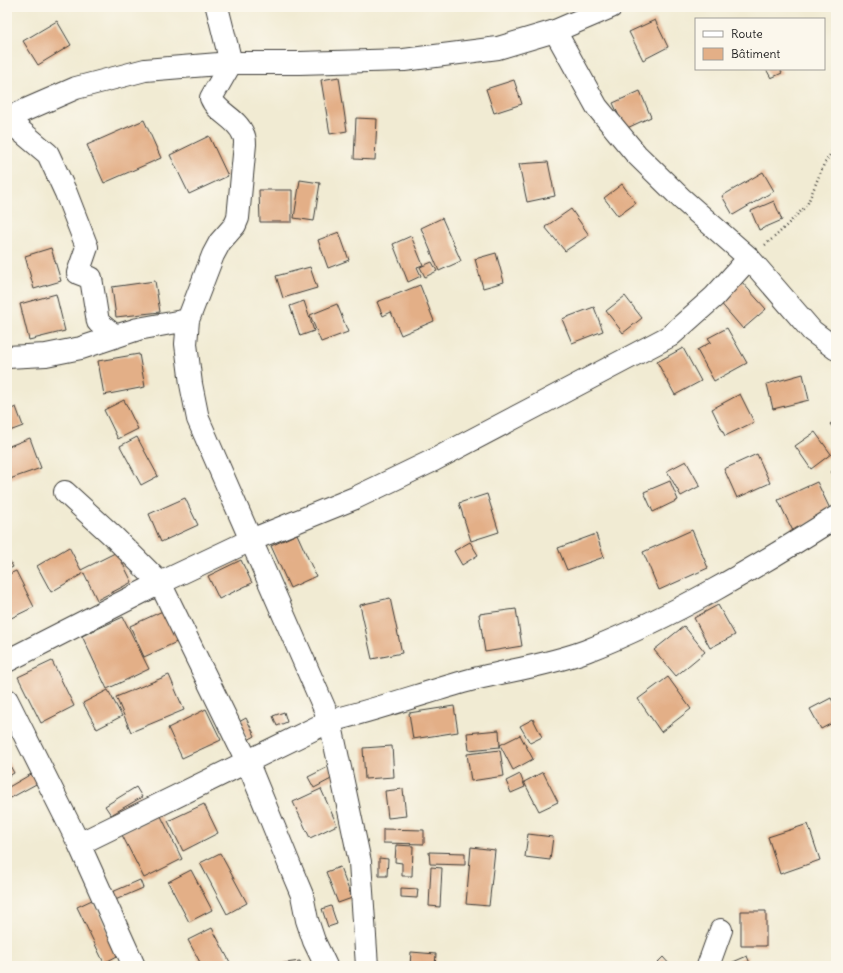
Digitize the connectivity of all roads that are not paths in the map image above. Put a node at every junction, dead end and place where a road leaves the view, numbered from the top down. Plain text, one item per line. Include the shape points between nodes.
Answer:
1 (217, 7) edge
2 (234, 7) edge
3 (611, 7) edge
4 (222, 28) junction
5 (554, 30) junction
6 (231, 63) junction
7 (7, 118) edge
8 (7, 126) edge
9 (749, 258) junction
10 (188, 320) junction
11 (138, 329) junction
12 (836, 349) edge
13 (7, 357) edge
14 (65, 492) dead end
15 (836, 517) edge
16 (251, 540) junction
17 (160, 584) junction
18 (7, 661) edge
19 (7, 700) edge
20 (330, 721) junction
21 (247, 761) junction
22 (79, 844) junction
23 (721, 930) dead end
24 (134, 966) edge
25 (326, 966) edge
26 (367, 966) edge
27 (708, 966) edge

1 - 4 street
2 - 4 street
3 - 5 street
4 - 6 street
5 - 6 street via 498,48 404,60
5 - 9 street via 597,107 636,154
6 - 7 street via 145,70 76,88
6 - 10 street via 211,98 213,104 238,126 243,134 245,144 238,218 213,255
8 - 11 street via 16,127 48,154 87,247 78,273 91,278 98,322 115,336
9 - 12 street via 812,332
9 - 16 street via 714,297 670,336 356,498
10 - 11 street
10 - 16 street via 186,344 198,419
11 - 13 street via 81,348 46,355
14 - 17 street
15 - 20 street via 770,558 668,614 585,651 529,668 464,682
16 - 17 street
16 - 20 street
17 - 18 street
17 - 21 street
19 - 22 street
20 - 21 street
20 - 26 street via 360,862
21 - 22 street
21 - 25 street via 302,895 314,941
22 - 24 street
23 - 27 street

